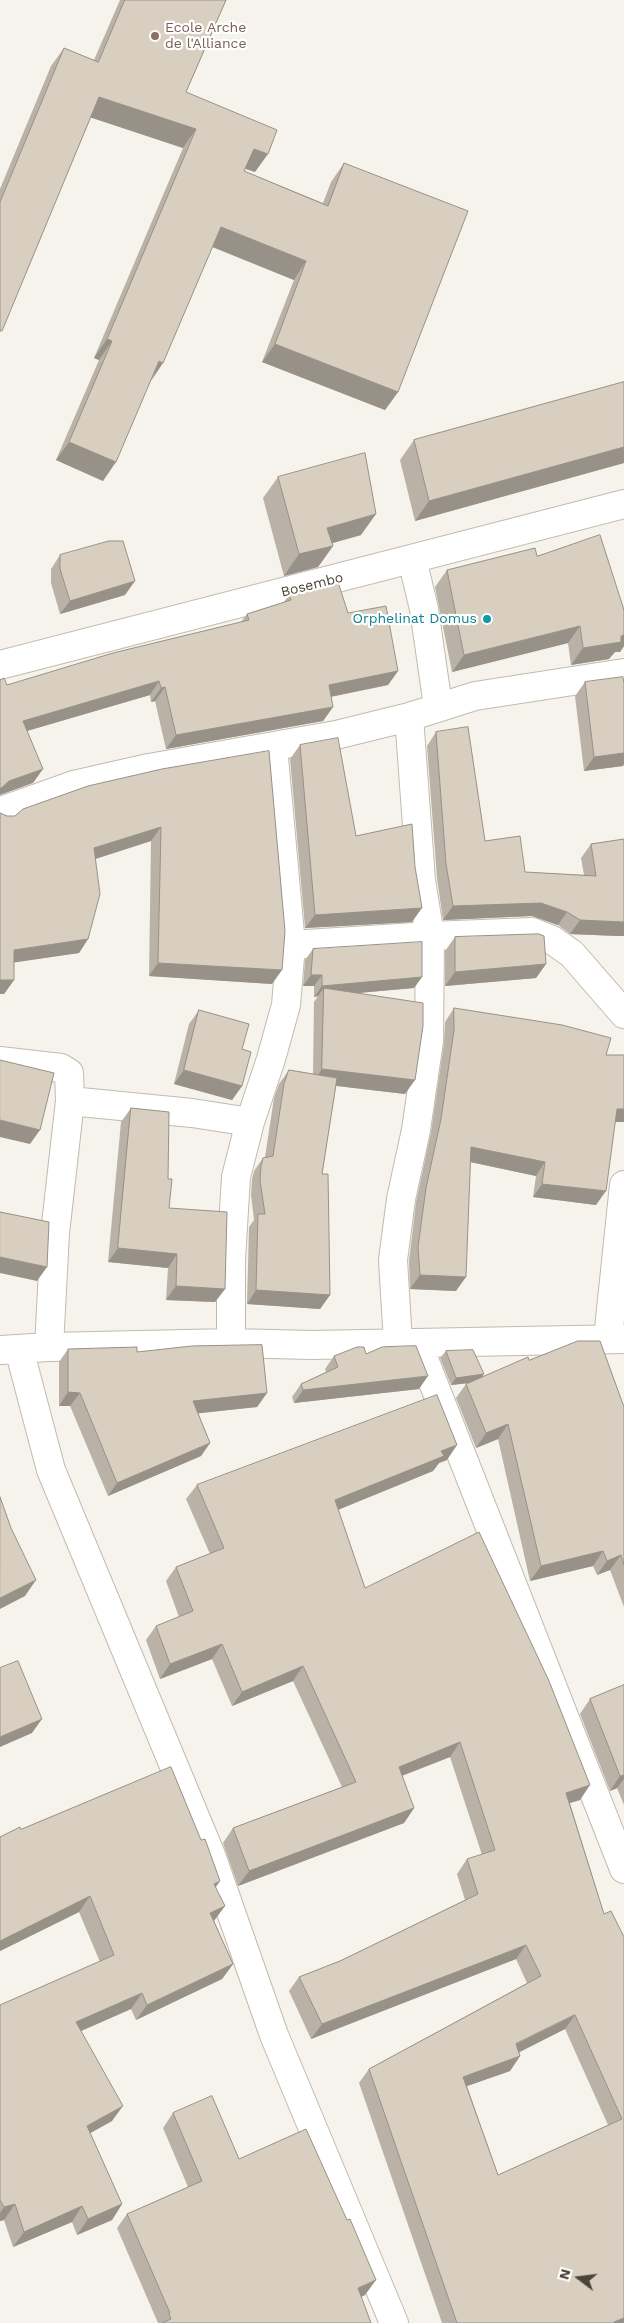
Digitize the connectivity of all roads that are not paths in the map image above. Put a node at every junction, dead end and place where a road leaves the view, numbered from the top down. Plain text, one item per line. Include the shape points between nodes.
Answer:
1 (624, 504) edge
2 (412, 559) junction
3 (0, 665) edge
4 (624, 674) edge
5 (438, 706) junction
6 (409, 717) junction
7 (274, 747) junction
8 (0, 815) edge
9 (430, 936) junction
10 (291, 945) junction
11 (624, 1014) edge
12 (0, 1061) edge
13 (70, 1101) junction
14 (250, 1122) junction
15 (624, 1185) edge
16 (616, 1339) edge
17 (231, 1343) junction
18 (408, 1344) junction
19 (49, 1346) junction
20 (10, 1350) edge
21 (624, 1868) edge
22 (394, 2323) edge

1 - 2 street, Bosembo
2 - 3 street, Bosembo
2 - 5 street via 424,609
4 - 5 street via 475,696
5 - 6 street
6 - 7 street
6 - 9 street via 421,880
7 - 8 street via 150,768 74,785 4,810
7 - 10 street
9 - 10 street
9 - 11 street via 532,932 552,940 572,954
9 - 18 street via 430,1041 393,1260
10 - 14 street via 286,1005
12 - 13 street via 61,1068 68,1073
13 - 14 street
13 - 19 street via 55,1233
14 - 17 street via 236,1177
15 - 16 street
16 - 18 street
17 - 18 street
17 - 19 street
18 - 21 street
19 - 20 street
20 - 22 street via 51,1470 211,1855 274,2034

